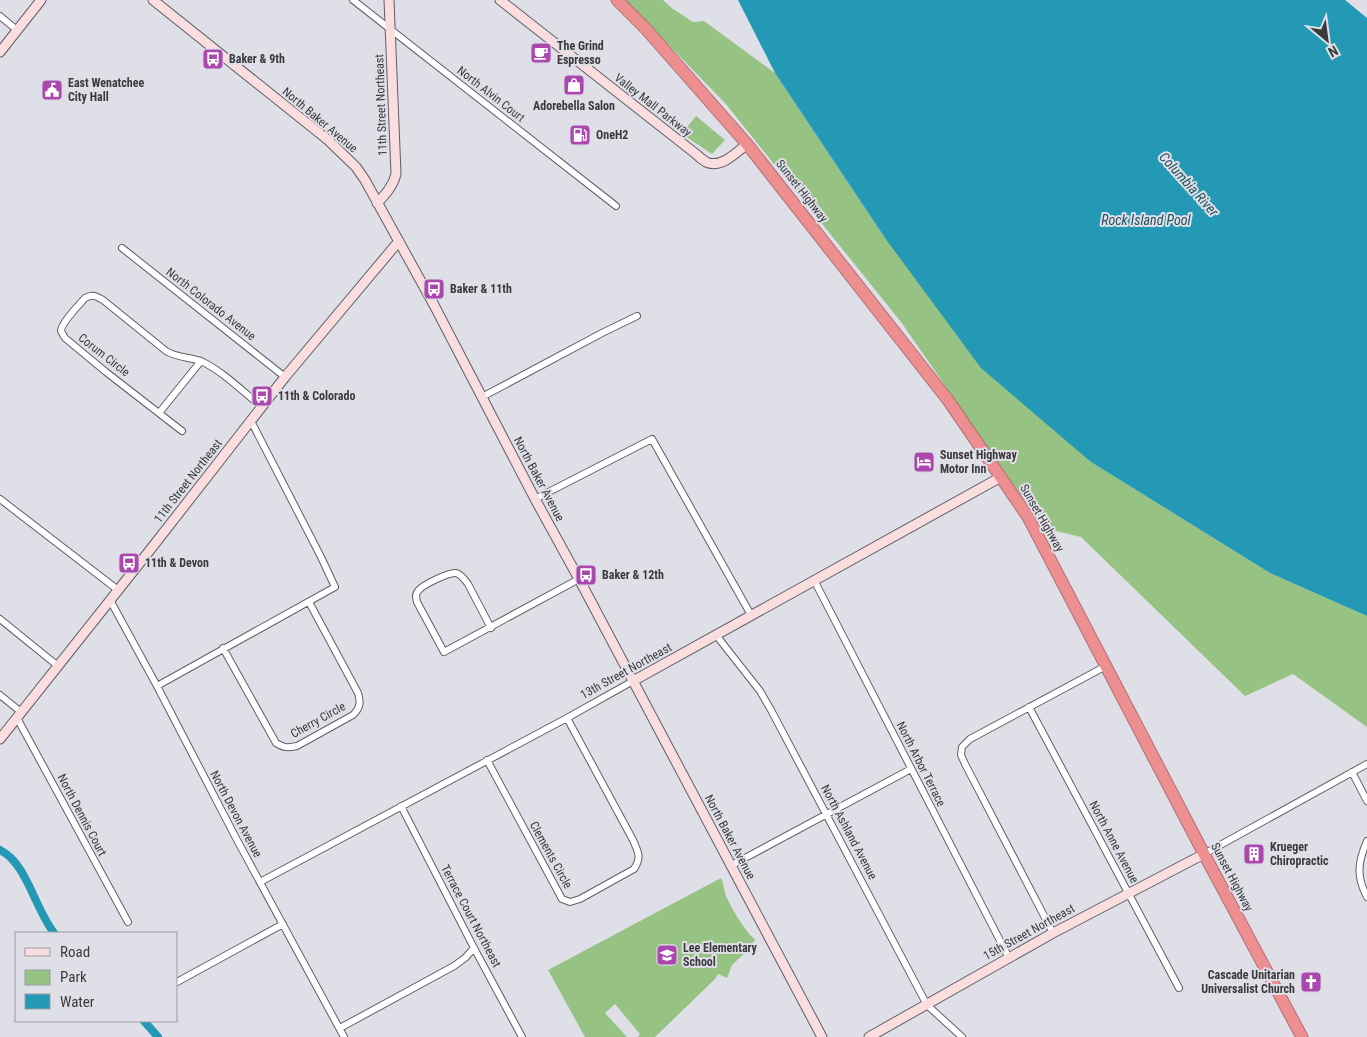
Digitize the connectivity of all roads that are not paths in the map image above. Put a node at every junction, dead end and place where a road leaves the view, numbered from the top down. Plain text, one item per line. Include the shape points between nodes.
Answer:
1 (41, 0) edge
2 (153, 0) edge
3 (353, 0) edge
4 (390, 0) edge
5 (500, 0) edge
6 (617, 0) edge
7 (0, 16) edge
8 (390, 29) junction
9 (17, 30) junction
10 (0, 52) edge
11 (747, 144) junction
12 (377, 203) junction
13 (616, 206) dead end
14 (399, 241) junction
15 (122, 248) dead end
16 (637, 316) dead end
17 (201, 361) junction
18 (285, 377) junction
19 (482, 398) junction
20 (262, 407) junction
21 (159, 413) junction
22 (251, 421) junction
23 (182, 431) dead end
24 (1001, 477) junction
25 (535, 498) junction
26 (0, 499) edge
27 (579, 579) junction
28 (814, 580) junction
29 (118, 590) junction
30 (110, 600) junction
31 (309, 602) junction
32 (751, 615) junction
33 (0, 619) edge
34 (491, 628) junction
35 (716, 635) junction
36 (224, 648) junction
37 (58, 666) junction
38 (1106, 666) junction
39 (633, 681) junction
40 (157, 686) junction
41 (0, 695) edge
42 (1029, 707) junction
43 (19, 715) junction
44 (568, 718) junction
45 (0, 739) edge
46 (487, 760) junction
47 (1367, 764) edge
48 (911, 769) junction
49 (1352, 772) junction
50 (1367, 801) edge
51 (401, 806) junction
52 (826, 813) junction
53 (1367, 841) edge
54 (1204, 854) junction
55 (732, 866) junction
56 (260, 882) junction
57 (1128, 893) junction
58 (1367, 897) edge
59 (128, 922) dead end
60 (283, 924) junction
61 (1053, 933) junction
62 (474, 948) junction
63 (1009, 958) junction
64 (178, 981) edge
65 (1179, 988) dead end
66 (927, 1005) junction
67 (340, 1028) junction
68 (344, 1037) edge
69 (522, 1037) edge
70 (822, 1037) edge
71 (869, 1037) edge
72 (962, 1037) edge
73 (1302, 1037) edge

1 - 9 street
2 - 12 street, North Baker Avenue via 328,140 356,166
3 - 8 street, North Alvin Court
4 - 8 street, 11th Street Northeast
5 - 11 street, Valley Mall Parkway via 708,163 720,162
6 - 11 highway, Sunset Highway
7 - 9 street
8 - 12 street, 11th Street Northeast via 396,174 394,183
8 - 13 street, North Alvin Court
9 - 10 street
11 - 24 highway, Sunset Highway via 948,400
12 - 14 street, North Baker Avenue
14 - 18 street, 11th Street Northeast
14 - 19 street, North Baker Avenue
15 - 18 street, North Colorado Avenue
16 - 19 street
17 - 20 street, Corum Circle
17 - 21 street
17 - 21 street, Corum Circle via 172,355 95,295 85,298 65,321 61,329 69,342
18 - 20 street, 11th Street Northeast
19 - 25 street, North Baker Avenue
20 - 22 street, 11th Street Northeast
21 - 23 street, Corum Circle
22 - 29 street, 11th Street Northeast
22 - 31 street via 335,587
24 - 28 street, 13th Street Northeast
24 - 38 highway, Sunset Highway via 1028,517
25 - 27 street, North Baker Avenue
25 - 32 street via 652,439
26 - 29 street
27 - 34 street
27 - 39 street, North Baker Avenue
28 - 32 street, 13th Street Northeast
28 - 48 street, North Arbor Terrace
29 - 30 street, 11th Street Northeast
30 - 37 street, 11th Street Northeast
30 - 40 street, North Devon Avenue
31 - 36 street
31 - 36 street, Cherry Circle via 358,693 360,705 353,715 297,746 290,748 276,743
32 - 35 street, 13th Street Northeast
33 - 37 street
34 - 34 street via 468,584 458,574 452,573 418,591 417,602 444,652
35 - 39 street, 13th Street Northeast
35 - 52 street, North Ashland Avenue via 760,691
36 - 40 street
37 - 43 street, 11th Street Northeast
38 - 42 street
38 - 54 highway, Sunset Highway
39 - 44 street, 13th Street Northeast
39 - 55 street, North Baker Avenue
40 - 56 street, North Devon Avenue
41 - 43 street, North Dennis Court
42 - 57 street, North Anne Avenue
42 - 61 street via 970,739 962,747 961,755
43 - 45 street, 11th Street Northeast
43 - 59 street, North Dennis Court
44 - 46 street, 13th Street Northeast
44 - 46 street, Clements Circle via 633,840 639,862 634,869 580,899 570,902 562,899
46 - 51 street, 13th Street Northeast
47 - 49 street
48 - 52 street
48 - 63 street, North Arbor Terrace
49 - 50 street
49 - 54 street
51 - 56 street, 13th Street Northeast
51 - 62 street, Terrace Court Northeast
52 - 55 street
52 - 66 street, North Ashland Avenue
53 - 58 street via 1359,875
54 - 57 street, 15th Street Northeast
54 - 73 highway, Sunset Highway
55 - 70 street, North Baker Avenue
56 - 60 street, North Devon Avenue
57 - 61 street, 15th Street Northeast
57 - 65 street, North Anne Avenue
60 - 64 street
60 - 67 street, North Devon Avenue
61 - 63 street, 15th Street Northeast
62 - 67 street via 454,966
62 - 69 street, Terrace Court Northeast
63 - 66 street, 15th Street Northeast
66 - 71 street, 15th Street Northeast
66 - 72 street, North Ashland Avenue
67 - 68 street, North Devon Avenue

